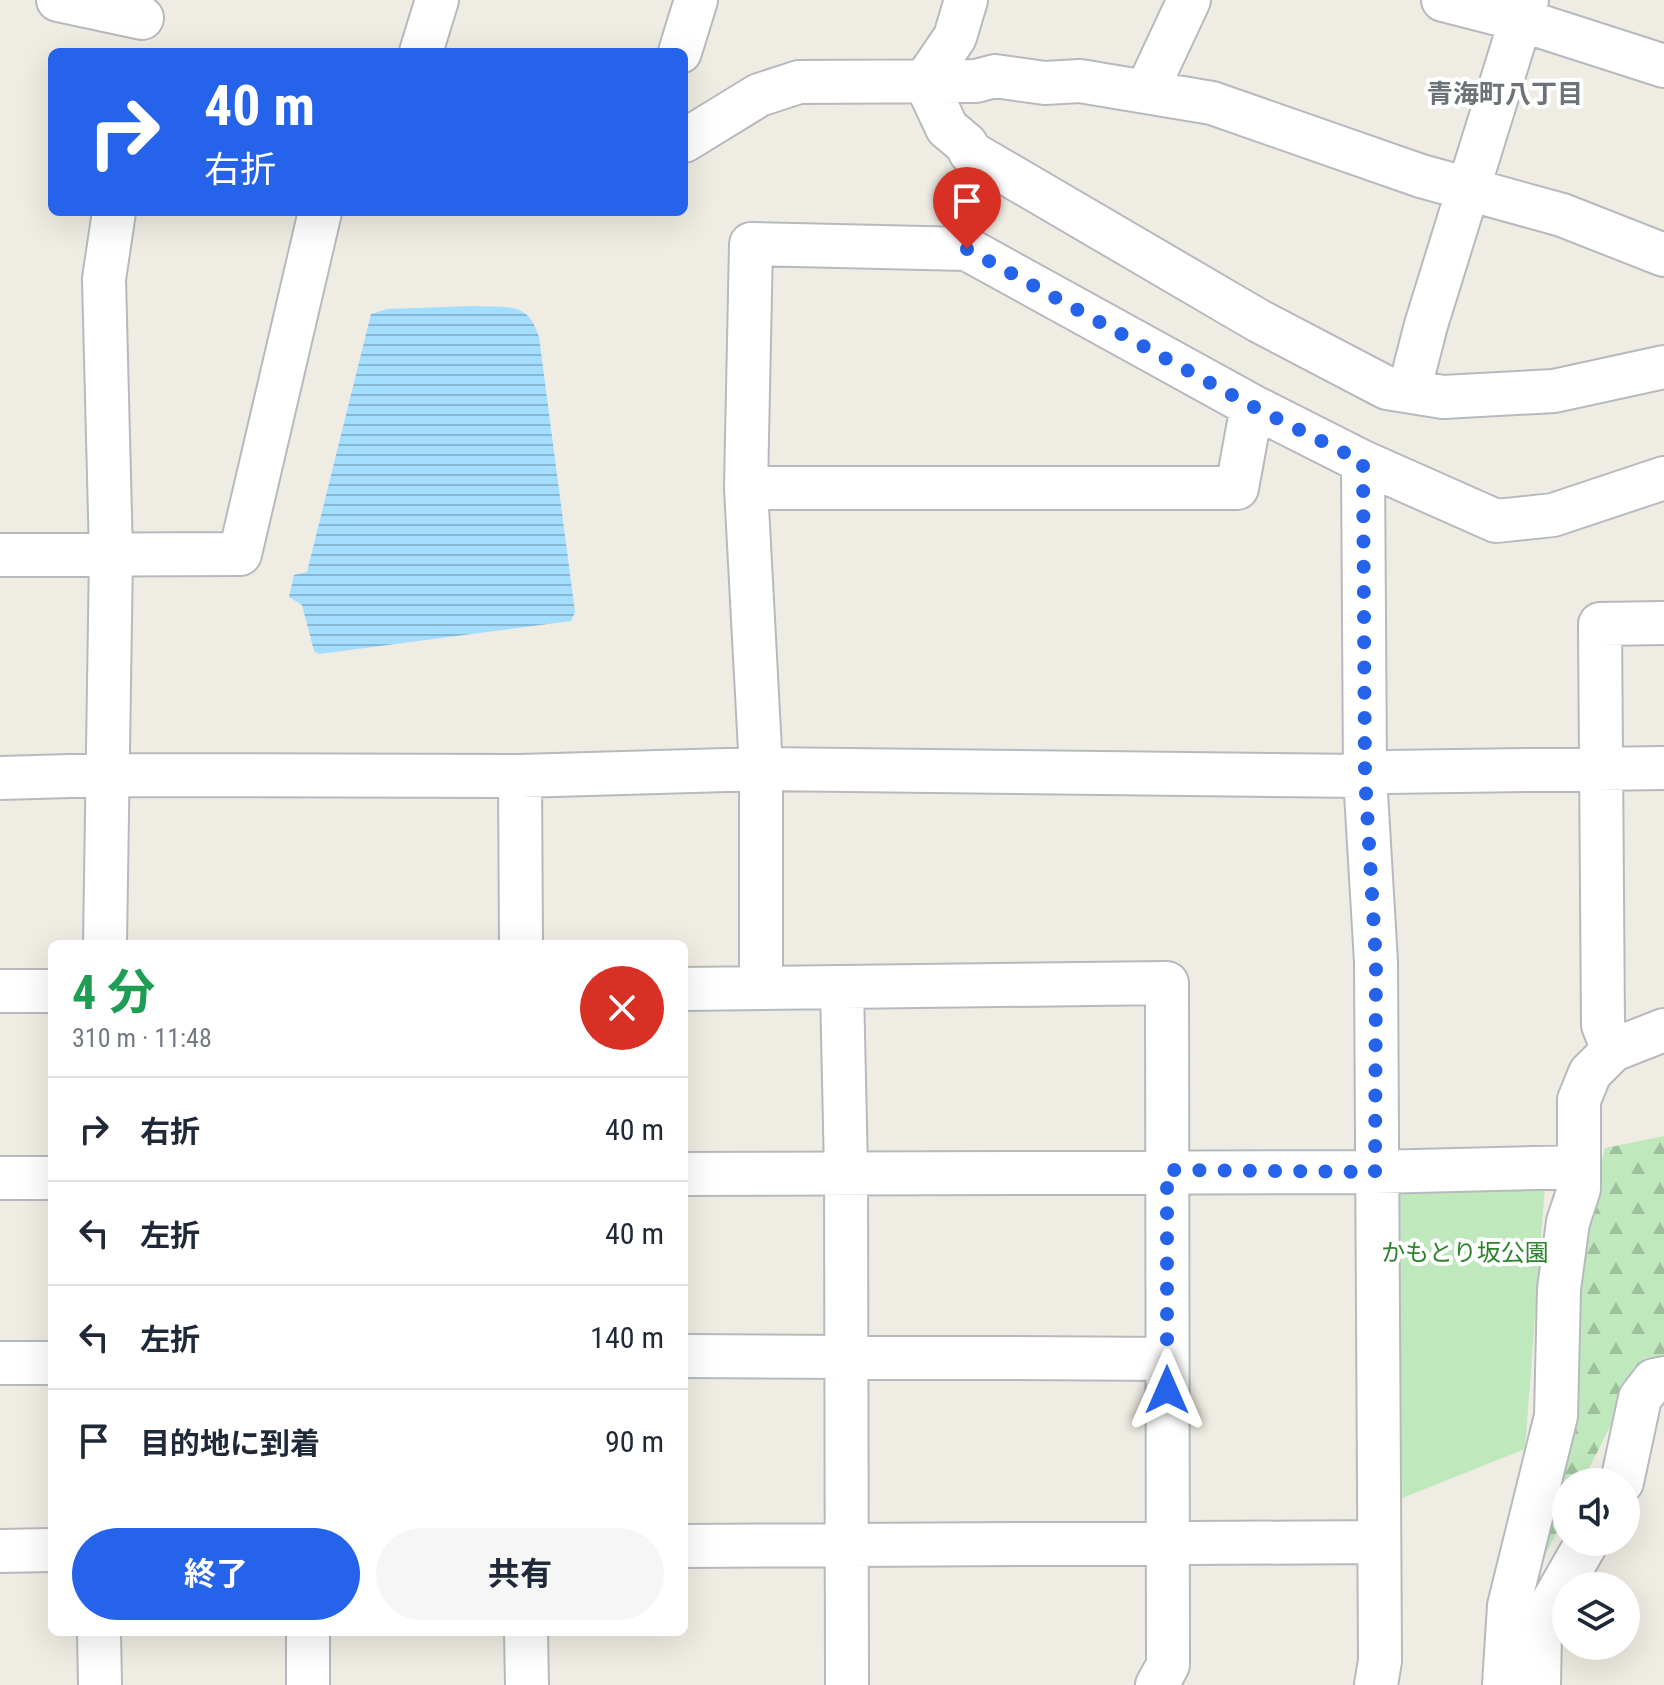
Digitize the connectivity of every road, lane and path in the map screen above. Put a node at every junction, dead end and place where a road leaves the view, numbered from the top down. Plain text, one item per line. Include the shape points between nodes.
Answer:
1 (58, 0) edge
2 (437, 0) edge
3 (696, 0) edge
4 (966, 0) edge
5 (1189, 0) edge
6 (1443, 0) edge
7 (1524, 10) edge
8 (142, 23) edge
9 (422, 48) edge
10 (681, 48) edge
11 (1664, 66) edge
12 (925, 81) junction
13 (1147, 90) junction
14 (688, 139) edge
15 (1469, 189) junction
16 (113, 216) edge
17 (319, 216) edge
18 (1664, 255) edge
19 (1664, 367) edge
20 (1409, 391) junction
21 (1252, 406) junction
22 (1363, 462) junction
23 (1664, 478) edge
24 (746, 488) junction
25 (0, 555) edge
26 (111, 555) junction
27 (1664, 623) edge
28 (1664, 768) edge
29 (761, 769) junction
30 (1601, 769) junction
31 (105, 775) junction
32 (520, 776) junction
33 (1365, 776) junction
34 (0, 778) edge
35 (105, 940) edge
36 (521, 940) edge
37 (842, 987) junction
38 (761, 988) junction
39 (688, 989) edge
40 (0, 991) edge
41 (48, 991) edge
42 (1664, 1030) edge
43 (1613, 1050) junction
44 (1579, 1167) junction
45 (1167, 1170) junction
46 (846, 1172) junction
47 (1375, 1172) junction
48 (688, 1174) edge
49 (0, 1178) edge
50 (48, 1178) edge
51 (688, 1356) edge
52 (847, 1357) junction
53 (1167, 1359) junction
54 (0, 1363) edge
55 (48, 1363) edge
56 (1664, 1378) edge
57 (1625, 1468) edge
58 (1379, 1542) junction
59 (1169, 1544) junction
60 (847, 1545) junction
61 (688, 1546) edge
62 (48, 1550) edge
63 (0, 1551) edge
64 (1579, 1556) edge
65 (99, 1636) edge
66 (308, 1636) edge
67 (526, 1636) edge
68 (100, 1685) edge
69 (308, 1685) edge
70 (527, 1685) edge
71 (847, 1685) edge
72 (1157, 1685) edge
73 (1376, 1685) edge
74 (1504, 1685) edge
75 (1539, 1685) edge

1 - 8 street
2 - 9 street
3 - 10 street
4 - 12 street via 955,37
5 - 13 street
6 - 7 street
7 - 11 street
7 - 15 street
12 - 13 street via 995,76
12 - 14 street via 799,82 759,95
12 - 20 street via 947,128 970,152 1259,321 1387,388
13 - 15 street via 1212,103
15 - 18 street via 1562,215
15 - 20 street
16 - 26 street via 104,279
17 - 26 street via 240,554
19 - 20 street via 1554,391 1443,397
21 - 22 street
21 - 24 street via 1237,488
21 - 24 street via 967,249 751,244
22 - 23 street via 1496,521 1553,515
22 - 33 street
24 - 29 street
25 - 26 street
26 - 31 street
27 - 30 street via 1600,624
28 - 30 street
29 - 32 street
29 - 33 street
29 - 38 street
30 - 33 street
30 - 43 street via 1603,1025
31 - 32 street
31 - 34 street
31 - 35 street
32 - 36 street
33 - 47 street via 1376,962
37 - 38 street
37 - 45 street via 1167,983
37 - 46 street
38 - 39 street
40 - 41 street
42 - 43 street
43 - 44 street via 1590,1073 1579,1100
44 - 47 street
44 - 74 street via 1559,1289 1556,1416 1509,1606
45 - 46 street
45 - 47 street
45 - 53 street
46 - 48 street
46 - 52 street
47 - 58 street
49 - 50 street
51 - 52 street
52 - 53 street
52 - 60 street
53 - 59 street
54 - 55 street
56 - 57 street via 1654,1380 1640,1398
58 - 59 street
58 - 73 street
59 - 60 street
59 - 72 street via 1168,1665
60 - 61 street
60 - 71 street
62 - 63 street
64 - 75 street via 1540,1635
65 - 68 street
66 - 69 street
67 - 70 street

